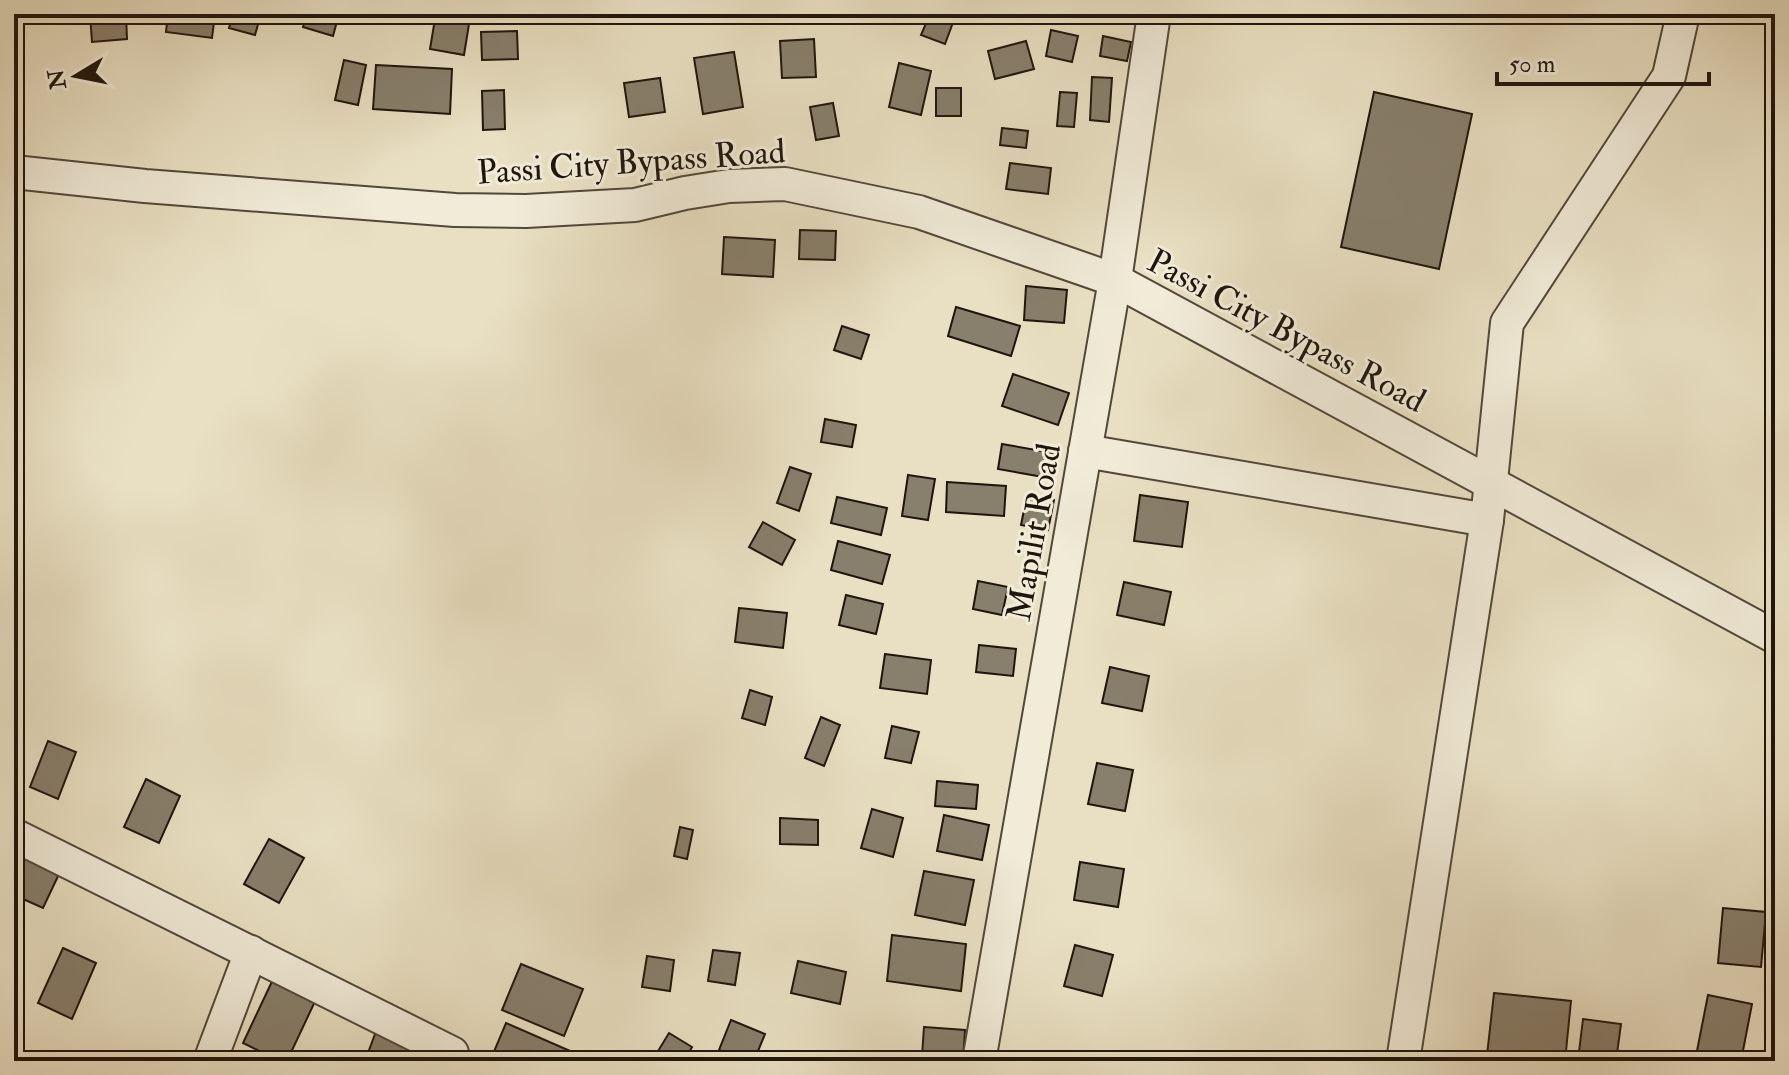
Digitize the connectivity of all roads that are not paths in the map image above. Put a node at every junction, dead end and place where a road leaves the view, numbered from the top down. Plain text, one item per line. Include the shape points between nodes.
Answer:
1 (1154, 14) edge
2 (1683, 14) edge
3 (14, 172) edge
4 (1115, 280) junction
5 (1085, 451) junction
6 (1491, 483) junction
7 (1487, 520) junction
8 (1775, 637) edge
9 (14, 835) edge
10 (251, 952) junction
11 (210, 1061) edge
12 (449, 1061) edge
13 (979, 1061) edge
14 (1403, 1061) edge

1 - 4 street, Mapilit Road
2 - 6 street via 1669,76 1507,323
3 - 4 street, Passi City Bypass Road via 483,211 635,205 729,186 785,184 919,212
4 - 5 street, Mapilit Road
4 - 6 street, Passi City Bypass Road
5 - 7 street
5 - 13 street, Mapilit Road
6 - 7 street
6 - 8 street, Passi City Bypass Road
7 - 14 street
9 - 10 street
10 - 11 street
10 - 12 street via 452,1053

